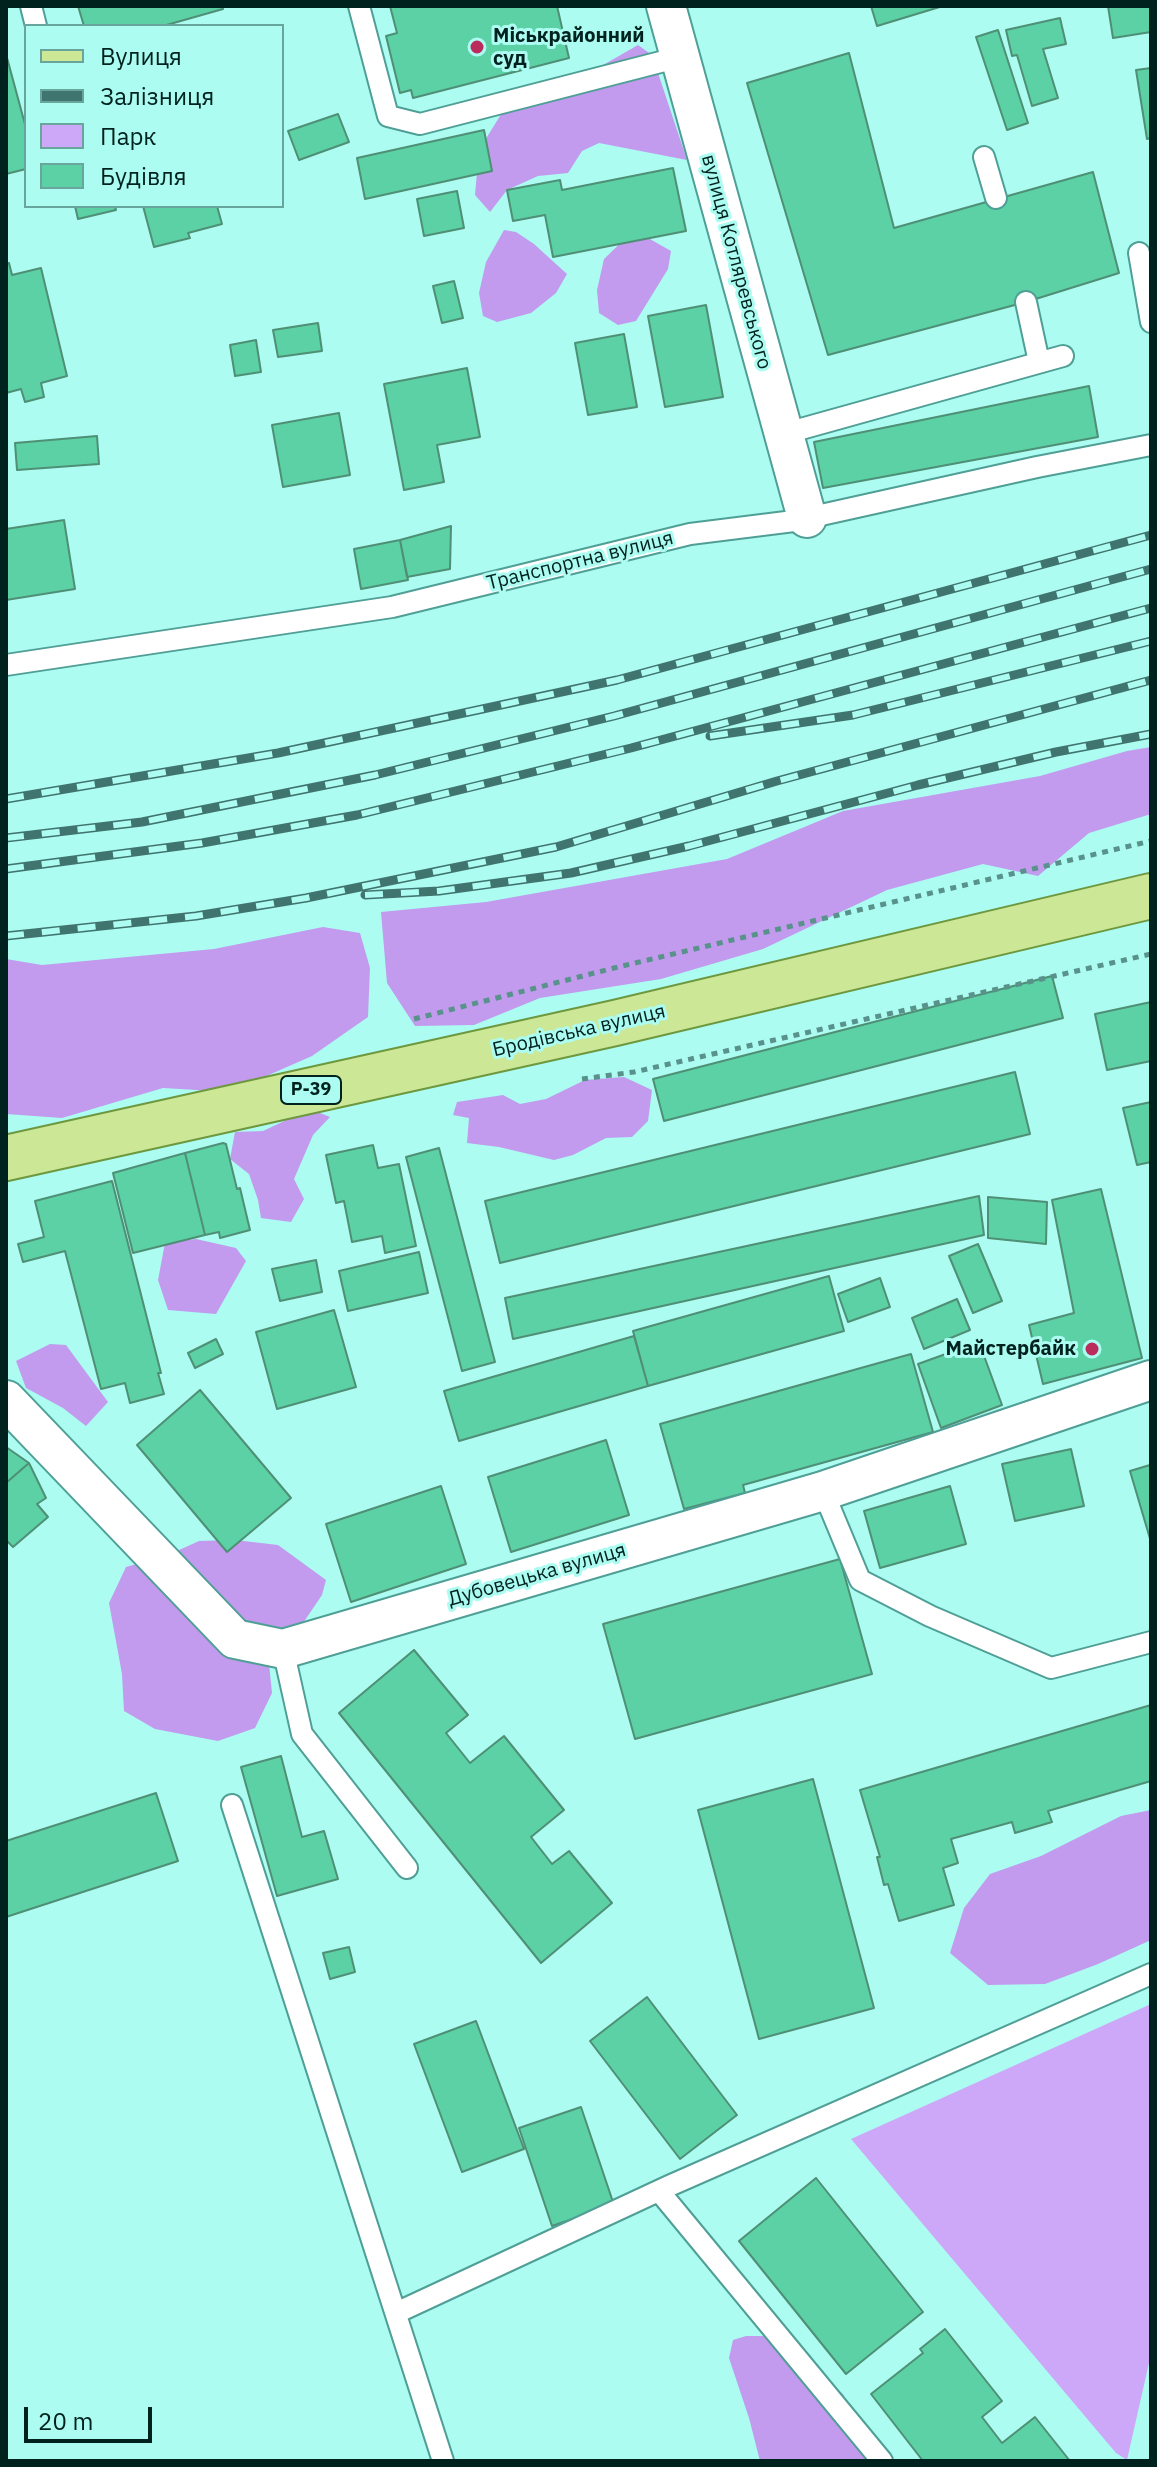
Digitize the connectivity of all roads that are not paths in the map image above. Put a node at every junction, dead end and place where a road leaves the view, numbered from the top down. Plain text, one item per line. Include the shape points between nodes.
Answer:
1 (359, 6) edge
2 (666, 6) edge
3 (680, 57) junction
4 (984, 157) dead end
5 (996, 198) dead end
6 (1139, 253) dead end
7 (1026, 302) dead end
8 (1151, 322) edge
9 (1063, 356) dead end
10 (1039, 362) junction
11 (783, 434) junction
12 (1151, 445) edge
13 (807, 518) junction
14 (6, 665) edge
15 (1151, 896) edge
16 (6, 1158) edge
17 (1151, 1380) edge
18 (6, 1400) edge
19 (823, 1491) junction
20 (1151, 1642) edge
21 (283, 1649) junction
22 (232, 1805) dead end
23 (407, 1868) dead end
24 (1151, 1974) edge
25 (659, 2191) junction
26 (396, 2313) junction
27 (443, 2461) edge
28 (882, 2461) edge

1 - 3 lane via 388,116 420,124
2 - 3 street, вулиця Котляревського
3 - 11 street, вулиця Котляревського
4 - 5 lane
6 - 8 lane
7 - 10 lane
9 - 10 lane
10 - 11 lane
11 - 13 street, вулиця Котляревського
12 - 13 lane, Транспортна вулиця
13 - 14 lane, Транспортна вулиця via 690,534 392,607
15 - 16 main road, Бродівська вулиця / Р-39 via 615,1023
17 - 19 street, Дубовецька вулиця
18 - 21 street, Дубовецька вулиця via 235,1639
19 - 20 lane via 860,1580 930,1616 1051,1668
19 - 21 street, Дубовецька вулиця
21 - 23 lane via 302,1734
22 - 26 lane
24 - 25 lane
25 - 26 lane
25 - 28 lane
26 - 27 lane

